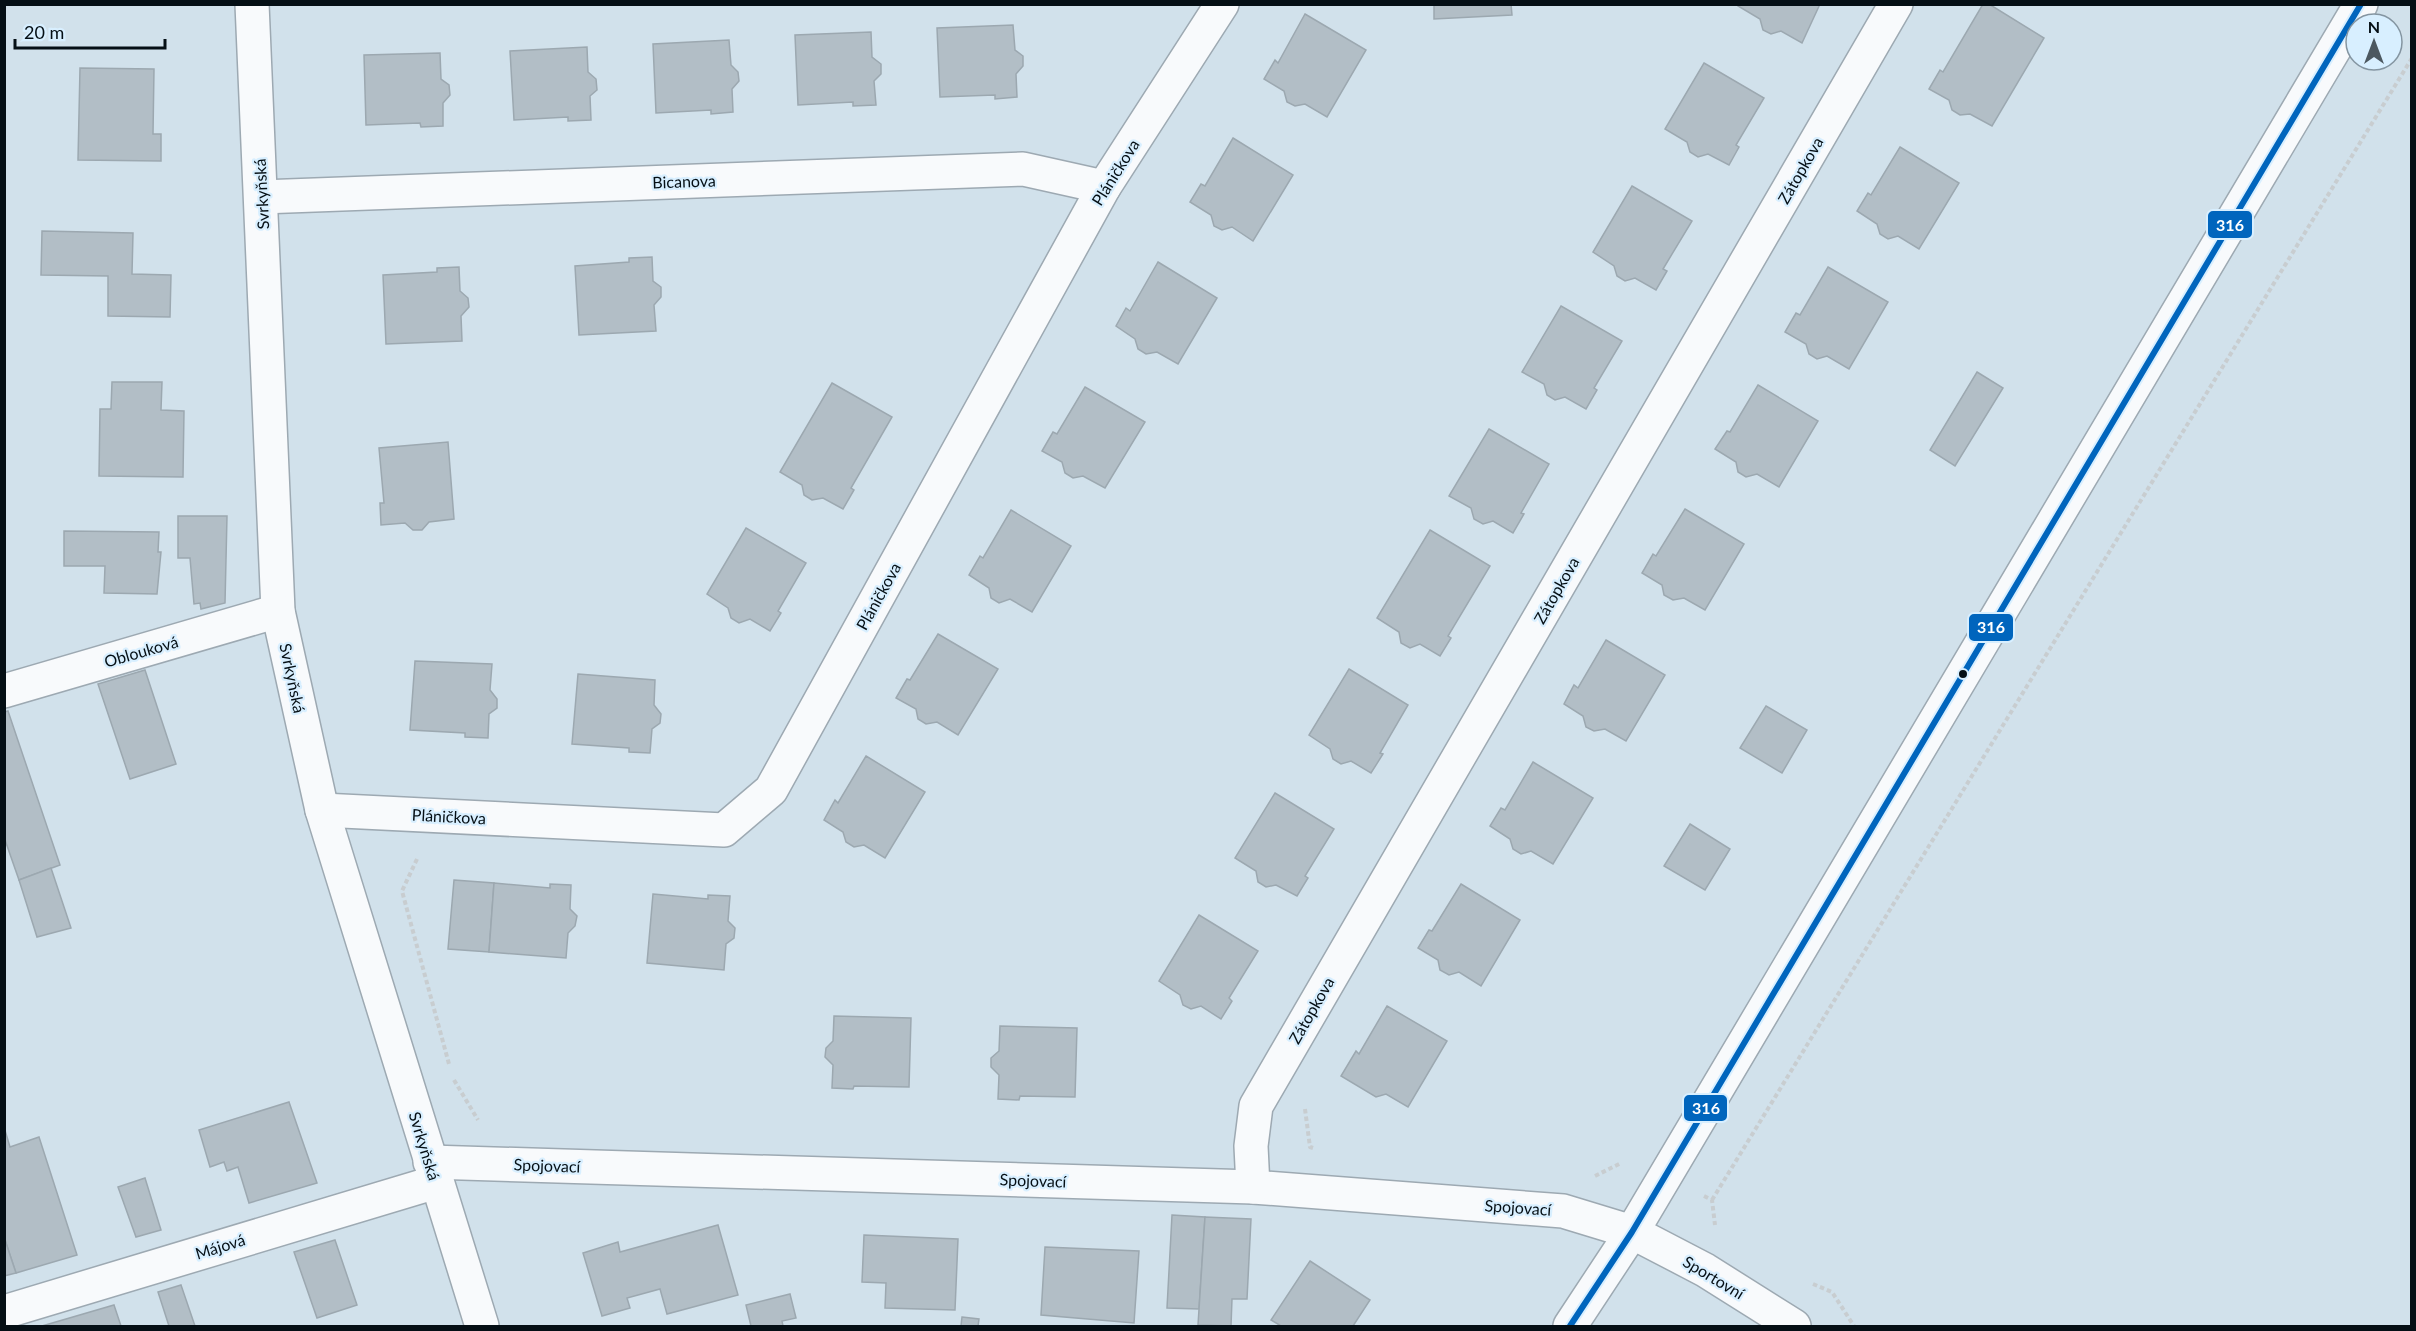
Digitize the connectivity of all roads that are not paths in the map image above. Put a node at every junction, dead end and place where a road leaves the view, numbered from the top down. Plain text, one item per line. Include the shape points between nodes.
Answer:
1 (252, 4) edge
2 (1222, 4) edge
3 (1896, 4) edge
4 (2361, 4) edge
5 (1104, 187) junction
6 (261, 197) junction
7 (278, 611) junction
8 (4, 691) edge
9 (322, 810) junction
10 (433, 1172) junction
11 (1253, 1187) junction
12 (1632, 1232) junction
13 (4, 1312) edge
14 (483, 1326) edge
15 (1570, 1326) edge
16 (1794, 1326) edge

1 - 6 street, Svrkyňská
2 - 5 street, Pláničkova
3 - 11 street, Zátopkova via 1256,1106 1251,1146
4 - 12 street
5 - 6 street, Bicanova via 1023,169
5 - 9 street, Pláničkova via 771,789 724,830
6 - 7 street, Svrkyňská
7 - 8 street, Oblouková
7 - 9 street, Svrkyňská
9 - 10 street, Svrkyňská
10 - 11 street, Spojovací
10 - 13 street, Májová
10 - 14 street, Svrkyňská
11 - 12 street, Spojovací via 1563,1211
12 - 15 street
12 - 16 street, Sportovní via 1705,1270

